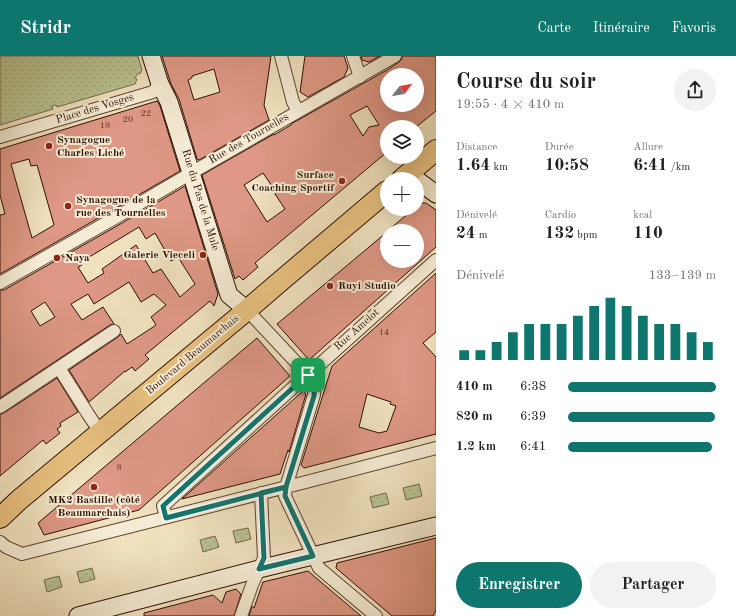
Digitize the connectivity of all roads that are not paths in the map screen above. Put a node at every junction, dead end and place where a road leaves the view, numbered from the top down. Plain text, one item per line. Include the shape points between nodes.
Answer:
1 (151, 56) edge
2 (281, 56) edge
3 (353, 56) edge
4 (395, 56) edge
5 (360, 77) junction
6 (160, 84) junction
7 (298, 111) junction
8 (0, 137) edge
9 (436, 150) edge
10 (416, 172) edge
11 (191, 173) junction
12 (424, 186) edge
13 (436, 194) edge
14 (380, 197) edge
15 (436, 260) edge
16 (0, 283) edge
17 (247, 310) junction
18 (114, 331) dead end
19 (59, 368) junction
20 (308, 375) junction
21 (0, 407) edge
22 (100, 432) junction
23 (436, 448) edge
24 (286, 487) junction
25 (261, 493) junction
26 (0, 518) edge
27 (166, 518) junction
28 (436, 526) edge
29 (0, 542) edge
30 (313, 556) junction
31 (259, 569) junction
32 (78, 616) edge
33 (241, 616) edge
34 (376, 616) edge

1 - 6 street
2 - 7 street via 293,102
3 - 5 street
4 - 5 street, Rue des Tournelles
5 - 7 street, Rue des Tournelles
6 - 8 street, Place des Vosges via 153,92
6 - 11 street, Rue du Pas de la Mule via 169,102
7 - 11 street, Rue des Tournelles
9 - 10 main road
11 - 16 street, Rue des Tournelles
11 - 17 street, Rue du Pas de la Mule via 229,295
12 - 13 street
14 - 17 main road, Boulevard Beaumarchais
15 - 20 street, Rue Amelot
17 - 20 street
17 - 22 main road, Boulevard Beaumarchais
18 - 19 street
19 - 21 street
19 - 22 street
20 - 24 street via 315,387 314,396
20 - 27 street, Rue Amelot via 163,506
22 - 26 main road, Boulevard Beaumarchais
23 - 24 street
24 - 25 street
24 - 30 street via 285,496
25 - 27 street
25 - 31 street via 264,558
27 - 29 street via 22,554
28 - 30 street
30 - 31 street
30 - 34 street via 319,568
31 - 32 street
31 - 33 street

